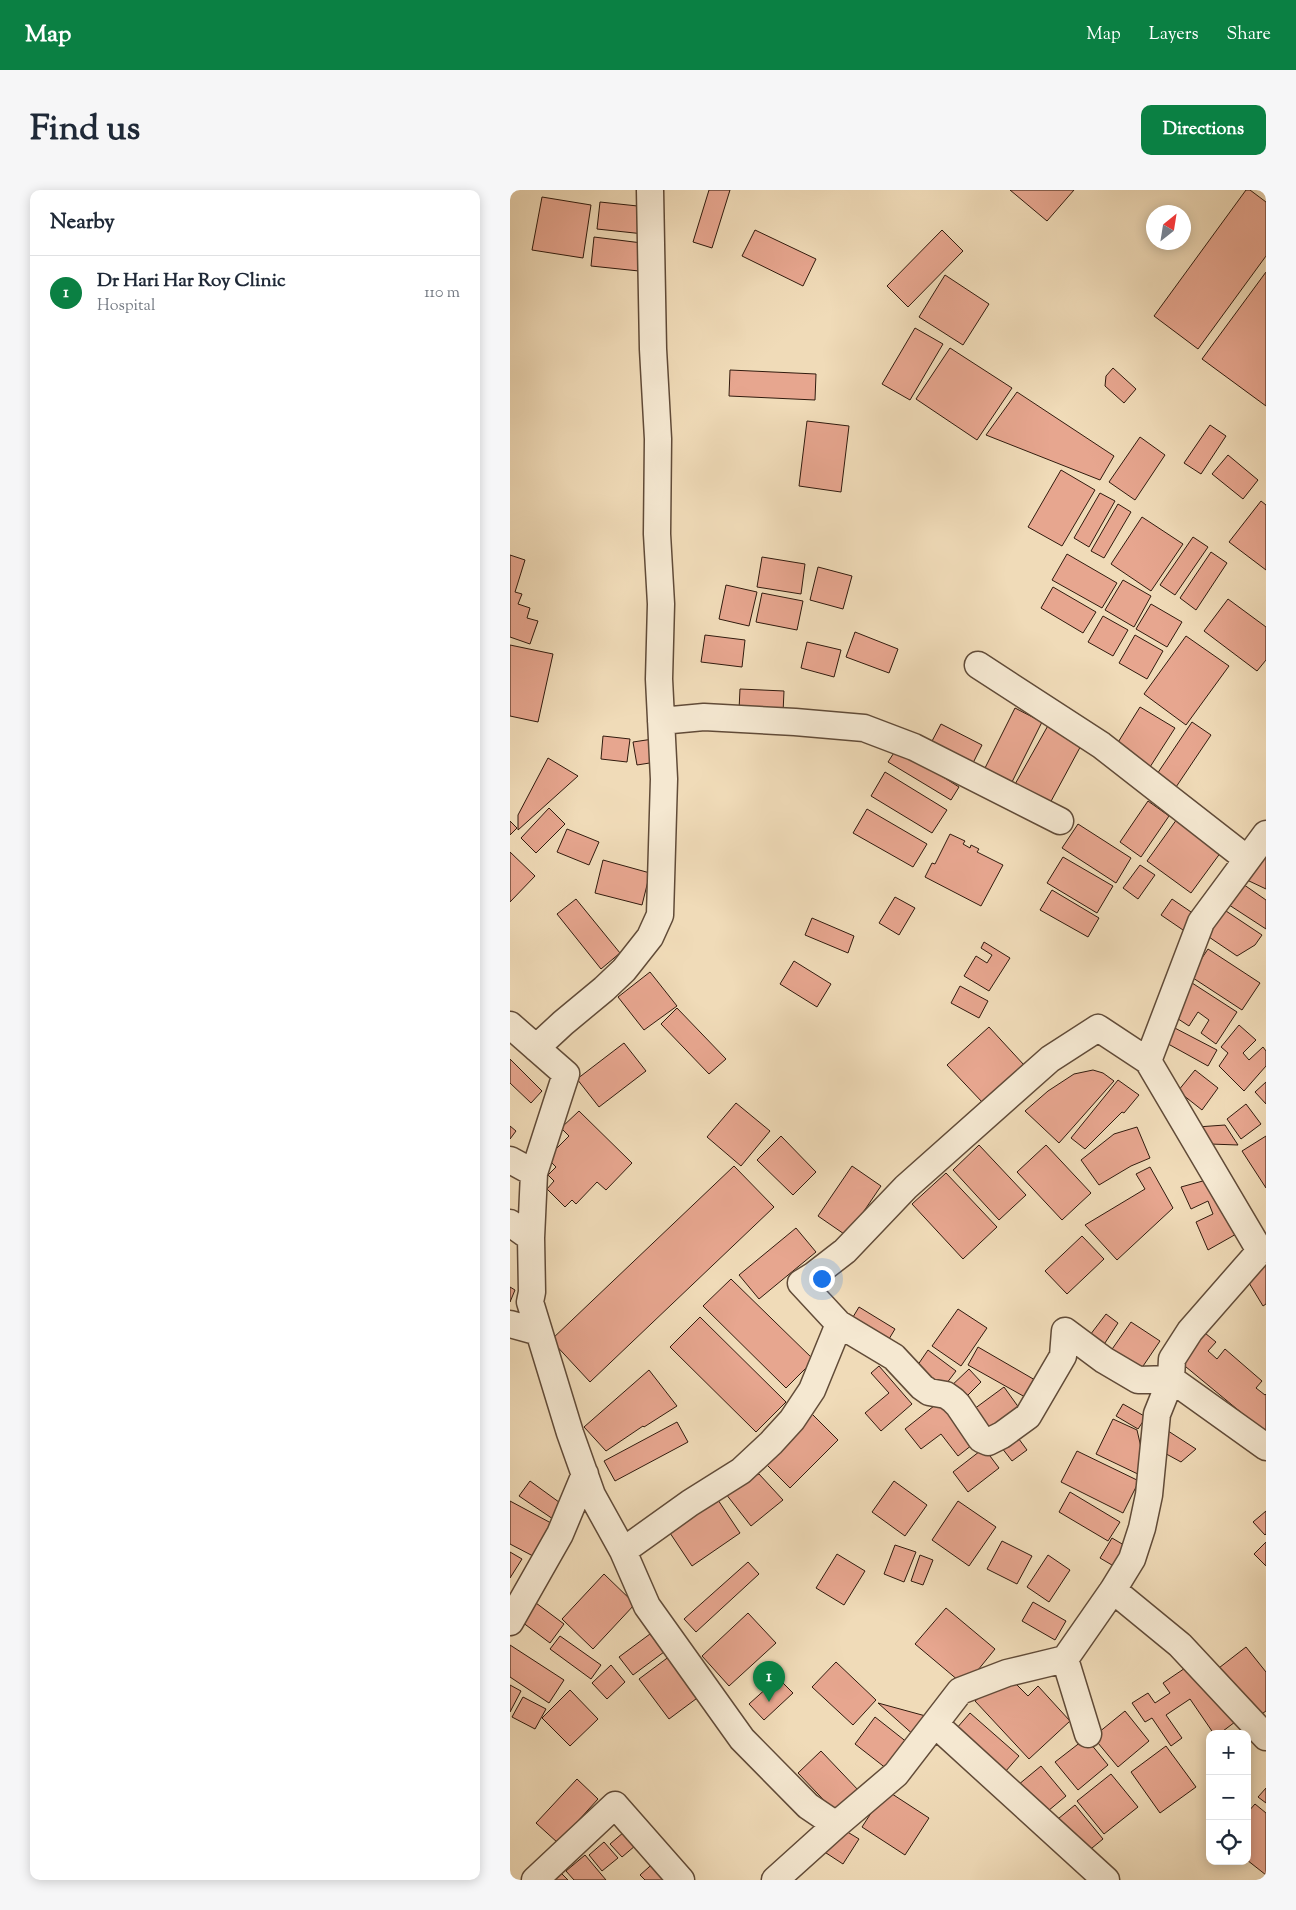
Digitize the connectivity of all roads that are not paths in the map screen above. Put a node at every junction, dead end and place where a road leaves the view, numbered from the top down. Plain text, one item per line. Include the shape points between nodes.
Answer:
1 (650, 190) edge
2 (978, 665) dead end
3 (661, 721) junction
4 (1060, 821) dead end
5 (1266, 834) edge
6 (1247, 859) junction
7 (510, 1025) edge
8 (536, 1048) junction
9 (1148, 1062) junction
10 (510, 1160) edge
11 (534, 1173) junction
12 (510, 1223) edge
13 (531, 1238) junction
14 (1263, 1250) edge
15 (521, 1285) edge
16 (510, 1324) edge
17 (839, 1324) junction
18 (539, 1332) junction
19 (1170, 1380) junction
20 (1266, 1447) edge
21 (585, 1474) junction
22 (623, 1551) junction
23 (1113, 1590) junction
24 (510, 1622) edge
25 (1065, 1659) junction
26 (935, 1724) junction
27 (1088, 1734) dead end
28 (1266, 1737) edge
29 (836, 1824) junction
30 (535, 1880) edge
31 (681, 1880) edge
32 (775, 1880) edge
33 (1106, 1880) edge

1 - 3 street via 652,349 658,439
2 - 6 street via 1100,745
3 - 4 street via 704,717 864,728 914,747
3 - 8 street via 664,779 660,914 650,937 624,970
5 - 6 street
6 - 9 street via 1201,922
7 - 8 street
8 - 11 street via 566,1074
9 - 14 street
9 - 17 street via 1098,1028 1050,1059 906,1187 845,1251 801,1283
10 - 11 street
11 - 13 street
12 - 13 street
13 - 15 street
14 - 19 street via 1190,1331 1172,1358
15 - 18 street
16 - 18 street
17 - 19 street via 894,1357 929,1392 946,1395 953,1400 981,1439 988,1442 1028,1416 1063,1356 1065,1331 1138,1380
17 - 22 street via 812,1390 792,1420 771,1443 741,1471
18 - 21 street
19 - 20 street
19 - 23 street via 1157,1414 1149,1495 1142,1528 1132,1559
21 - 22 street via 592,1495
21 - 24 street via 560,1534
22 - 29 street via 647,1606 742,1739 808,1806
23 - 25 street
23 - 28 street via 1180,1645
25 - 26 street via 1007,1673 960,1691
25 - 27 street
26 - 29 street via 896,1774
26 - 33 street
29 - 32 street
30 - 31 street via 614,1805

